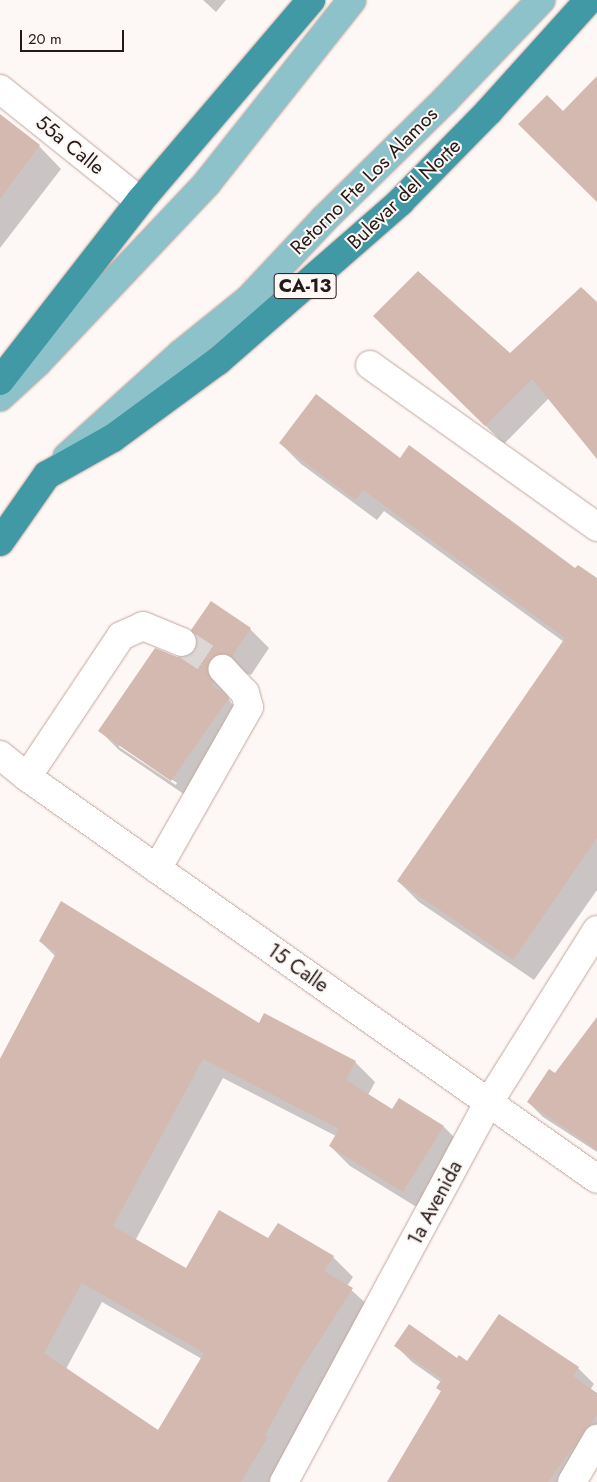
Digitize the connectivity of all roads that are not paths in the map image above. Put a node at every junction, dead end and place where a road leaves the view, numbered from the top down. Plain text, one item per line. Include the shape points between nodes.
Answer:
1 (311, 0) edge
2 (352, 0) edge
3 (541, 0) edge
4 (589, 0) edge
5 (0, 88) edge
6 (140, 201) junction
7 (370, 365) dead end
8 (0, 381) edge
9 (0, 398) edge
10 (47, 475) junction
11 (597, 527) edge
12 (0, 542) edge
13 (182, 642) tunnel mouth
14 (223, 669) tunnel mouth
15 (0, 755) edge
16 (27, 777) junction
17 (157, 868) junction
18 (597, 930) edge
19 (489, 1102) junction
20 (597, 1179) edge
21 (597, 1439) edge
22 (284, 1482) edge
23 (572, 1482) edge

1 - 6 highway
2 - 9 main road via 207,183
3 - 10 main road, Retorno Fte Los Alamos via 446,99 324,218 248,300 181,354
4 - 10 highway, Bulevar del Norte / CA-13 via 482,118 400,202 348,249 218,361 113,438
5 - 6 street, 55a Calle
6 - 8 highway
7 - 11 street
10 - 12 highway, Bulevar del Norte / CA-13
13 - 16 street via 143,626 120,636
14 - 17 street via 244,693 249,706
15 - 16 street, 15 Calle
16 - 17 street, 15 Calle
17 - 19 street, 15 Calle
18 - 19 street, 1a Avenida
19 - 20 street, 15 Calle
19 - 22 street, 1a Avenida
21 - 23 street

